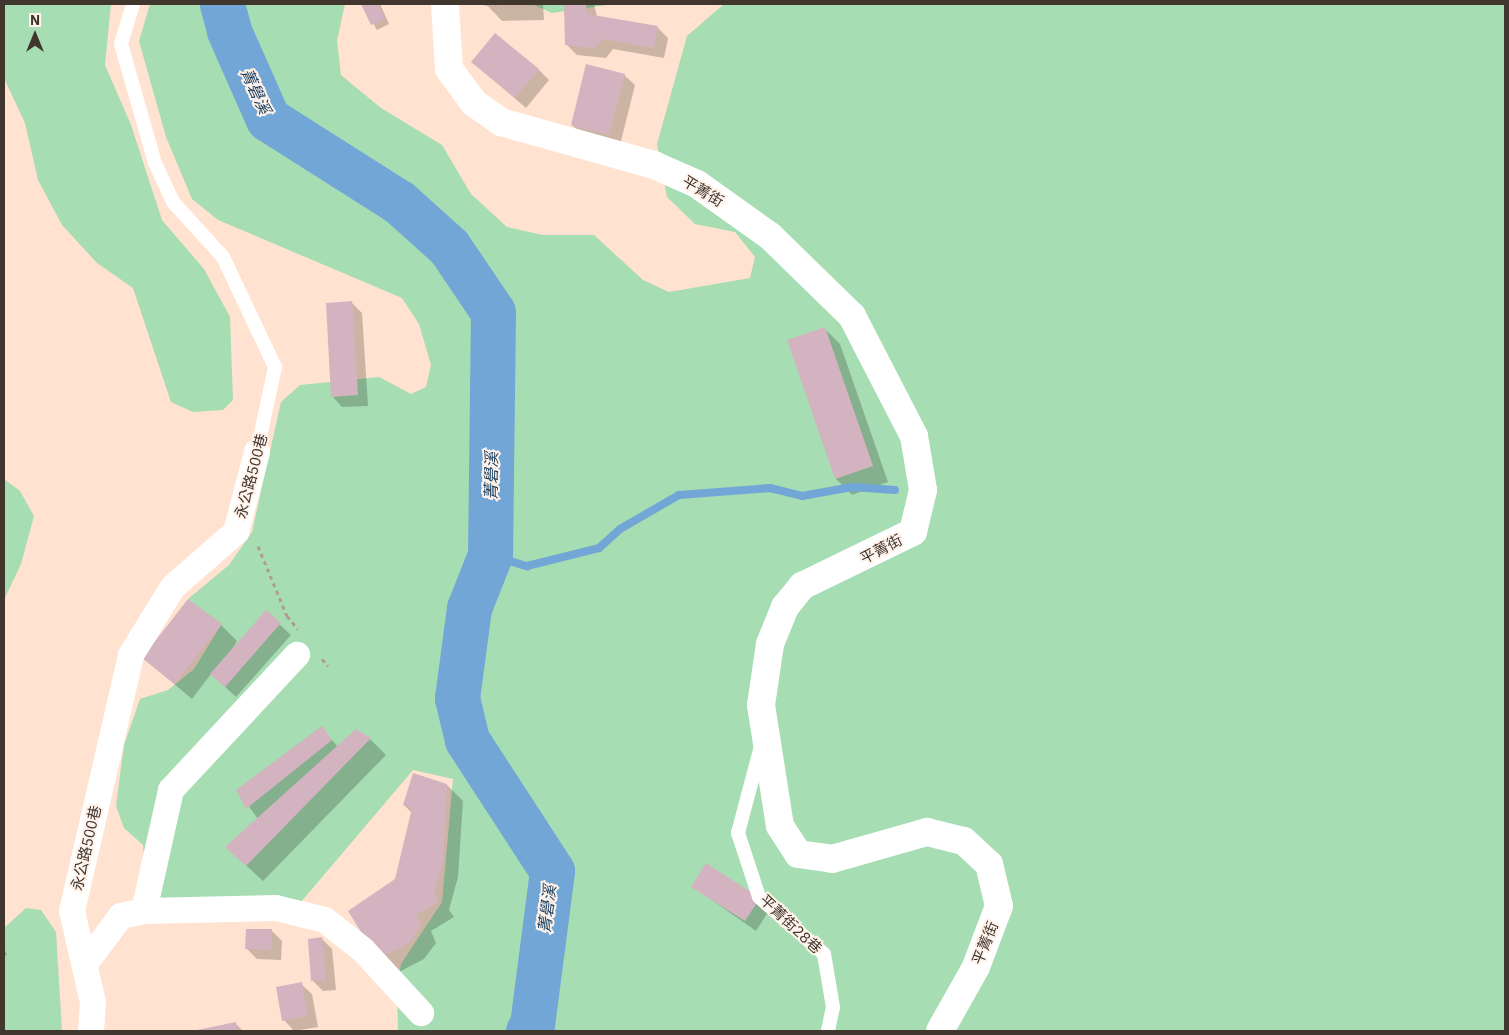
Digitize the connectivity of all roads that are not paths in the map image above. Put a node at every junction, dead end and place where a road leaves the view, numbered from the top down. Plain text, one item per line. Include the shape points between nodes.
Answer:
1 (133, 4) edge
2 (445, 4) edge
3 (257, 452) joint
4 (306, 648) road end
5 (764, 733) junction
6 (144, 911) junction
7 (85, 964) junction
8 (421, 1013) dead end
9 (91, 1031) edge
10 (828, 1031) edge
11 (940, 1031) edge

1 - 3 lane, 永公路500巷 via 121,44 155,163 173,202 224,257 276,367
2 - 5 street, 平菁街 via 450,69 474,103 501,122 654,165 697,184 770,236 852,316 914,436 923,490 913,532 802,586 785,607 770,644 761,705
3 - 7 street, 永公路500巷 via 236,532 173,587 131,655 72,910
4 - 6 street via 171,790
5 - 10 lane, 平菁街28巷 via 738,833 759,898 824,954 833,1007
5 - 11 street, 平菁街 via 780,826 798,854 832,859 927,832 964,841 989,864 999,906 976,967
6 - 7 street via 121,916
6 - 8 street via 276,908 325,920 363,950
7 - 9 street, 永公路500巷 via 93,1002

